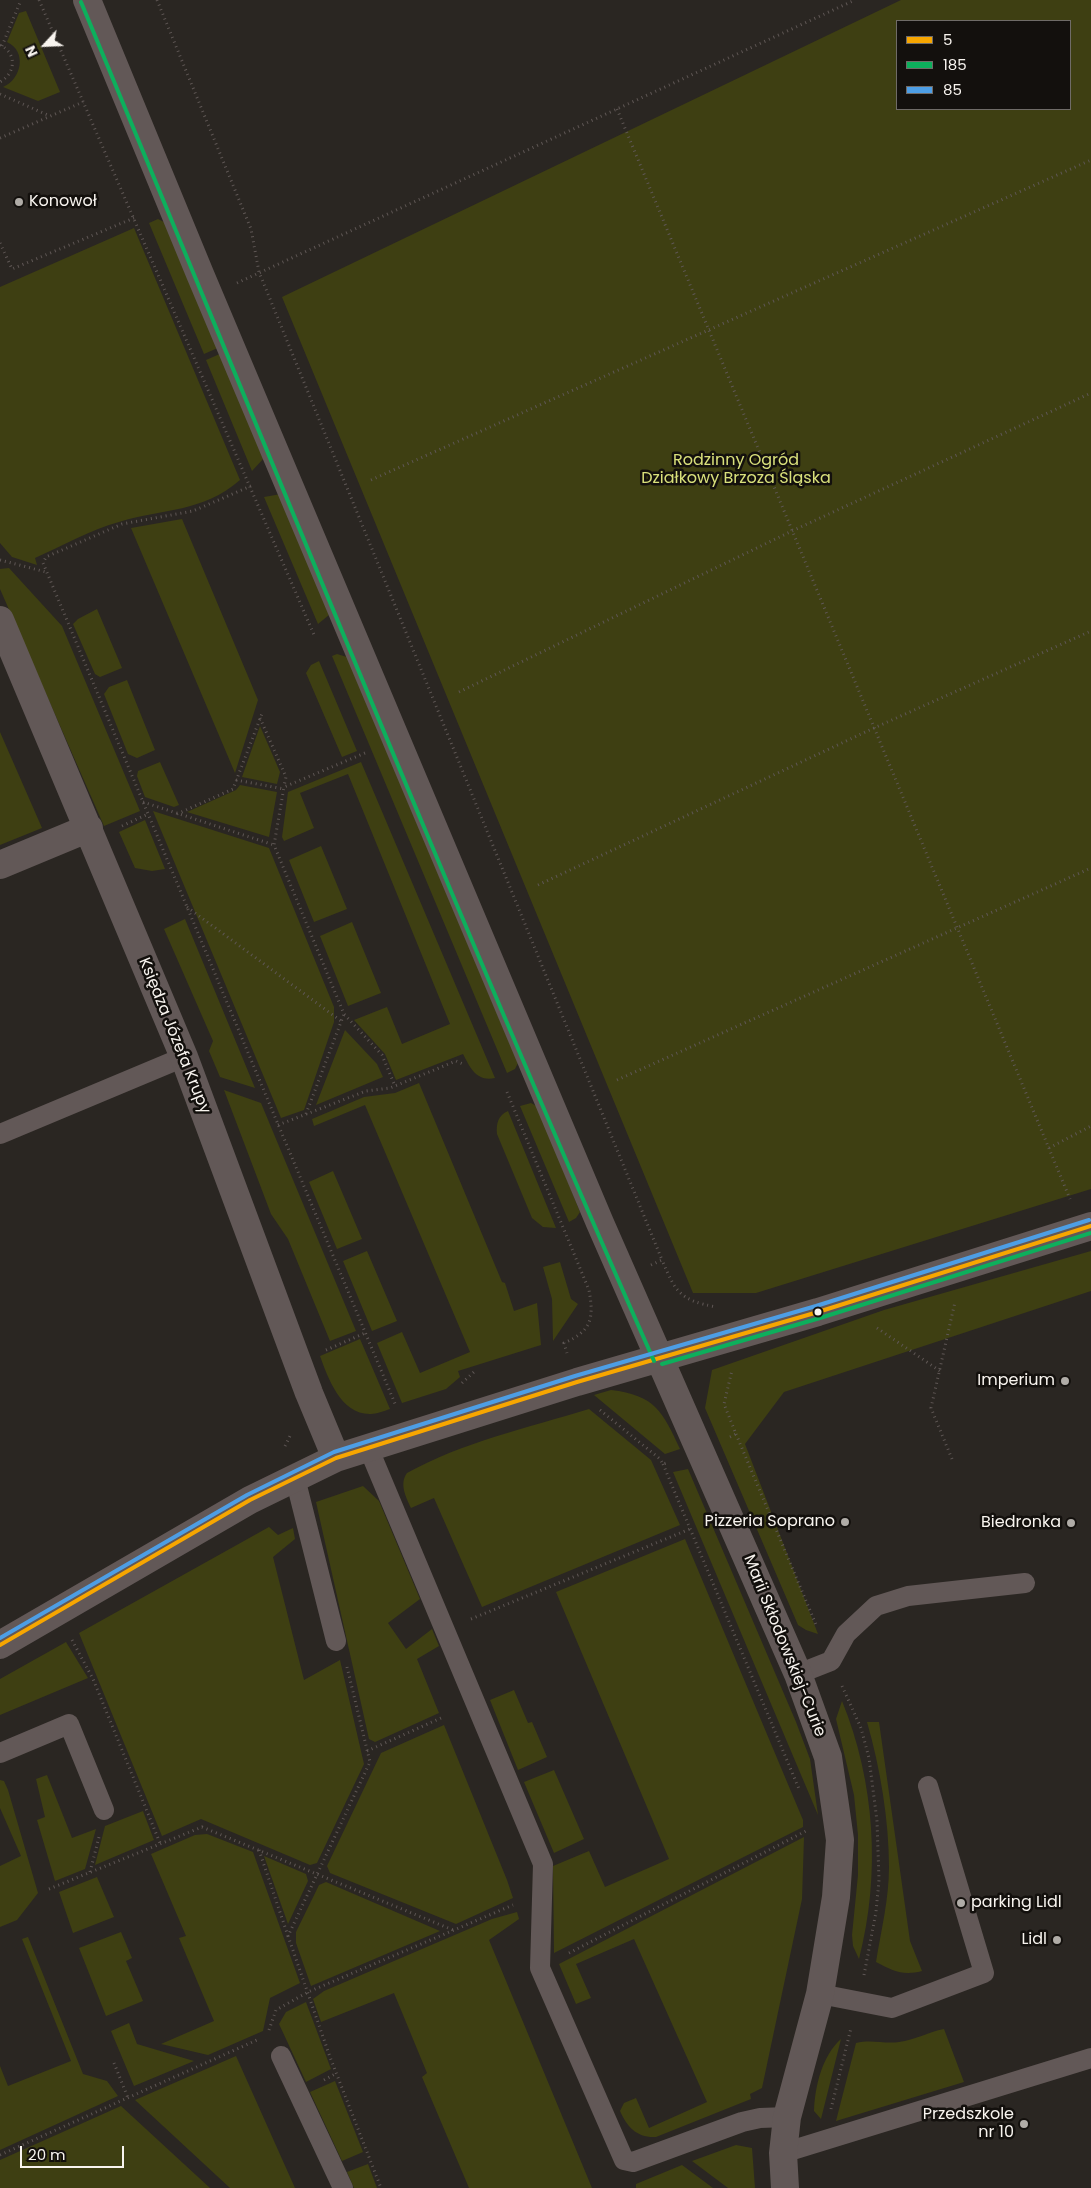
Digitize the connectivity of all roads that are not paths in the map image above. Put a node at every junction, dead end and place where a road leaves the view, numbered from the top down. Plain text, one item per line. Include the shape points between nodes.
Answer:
1 (87, 0) edge
2 (0, 620) edge
3 (89, 828) junction
4 (0, 865) edge
5 (184, 1057) junction
6 (0, 1134) edge
7 (1091, 1226) edge
8 (660, 1358) junction
9 (368, 1446) junction
10 (336, 1458) junction
11 (295, 1478) junction
12 (1025, 1583) dead end
13 (336, 1641) road end
14 (0, 1646) edge
15 (798, 1674) junction
16 (0, 1753) edge
17 (928, 1786) dead end
18 (104, 1810) road end
19 (820, 1994) junction
20 (282, 2056) dead end
21 (1091, 2058) edge
22 (787, 2117) junction
23 (783, 2153) junction
24 (343, 2188) edge
25 (785, 2188) edge

1 - 8 street, Marii Skłodowskiej-Curie via 596,1215
2 - 3 street, Księdza Józefa Krupy
3 - 4 street
3 - 5 street, Księdza Józefa Krupy
5 - 6 lane
5 - 10 street, Księdza Józefa Krupy
7 - 8 street
8 - 9 street
8 - 15 street, Marii Skłodowskiej-Curie
9 - 10 street
9 - 22 lane via 543,1864 540,1968 624,2160 633,2162 742,2122
10 - 11 street
11 - 13 lane
11 - 14 street via 250,1500
12 - 15 lane via 908,1596 876,1606 846,1634 831,1660
15 - 19 street, Marii Skłodowskiej-Curie via 828,1757 840,1840 836,1897
16 - 18 lane via 69,1724
17 - 19 lane via 984,1973 892,2008
19 - 22 street, Marii Skłodowskiej-Curie
20 - 24 lane
21 - 23 lane
22 - 23 street, Marii Skłodowskiej-Curie
23 - 25 street, Marii Skłodowskiej-Curie

